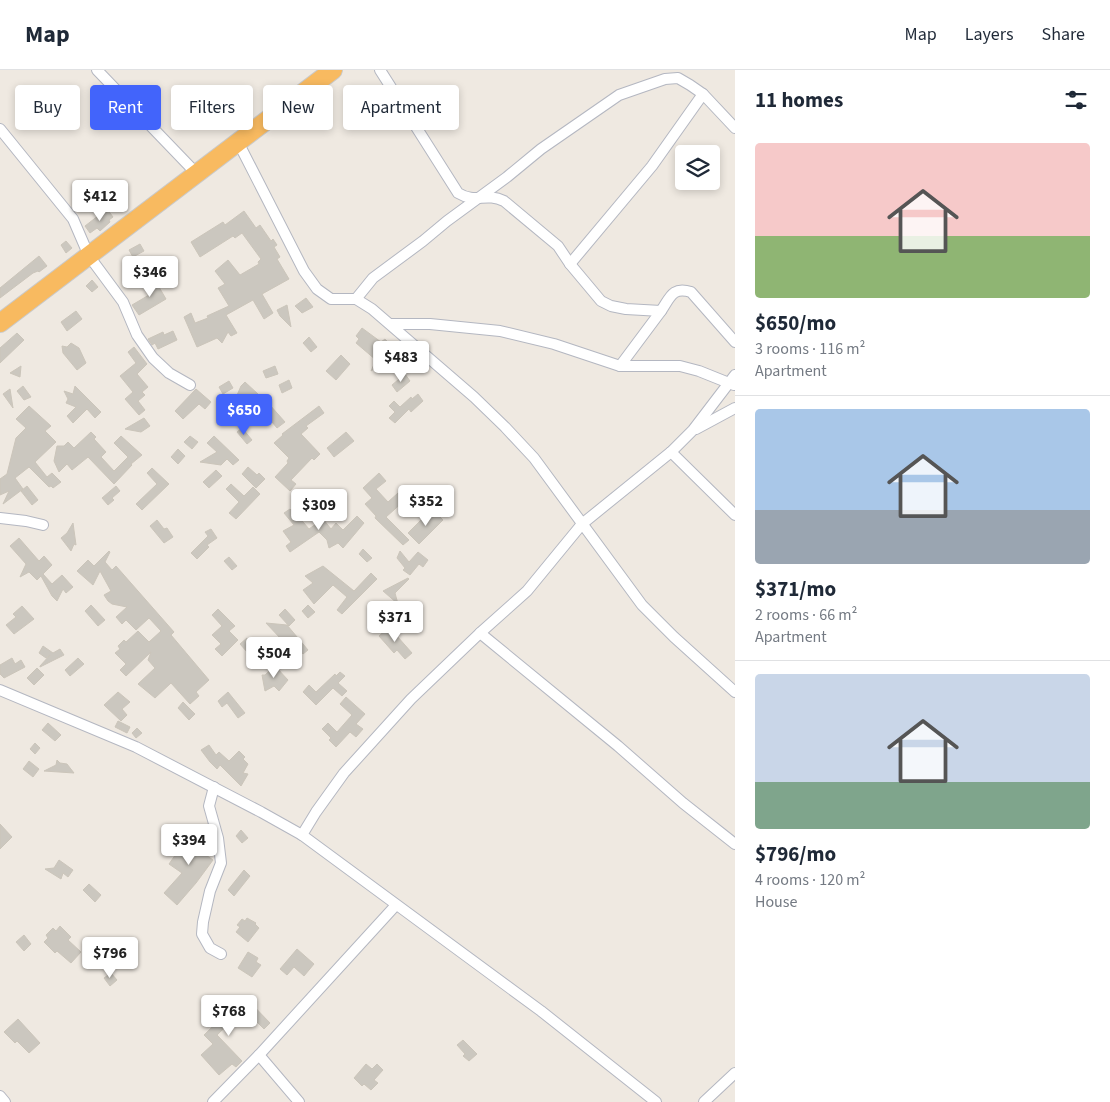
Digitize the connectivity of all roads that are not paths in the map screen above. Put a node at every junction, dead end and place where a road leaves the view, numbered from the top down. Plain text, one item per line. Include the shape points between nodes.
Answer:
1 (97, 70) edge
2 (333, 70) edge
3 (380, 70) edge
4 (703, 94) junction
5 (735, 128) edge
6 (0, 129) edge
7 (238, 142) junction
8 (196, 173) junction
9 (475, 198) junction
10 (89, 256) junction
11 (570, 264) junction
12 (356, 299) junction
13 (661, 311) junction
14 (0, 323) edge
15 (391, 324) junction
16 (735, 342) edge
17 (620, 366) junction
18 (733, 381) edge
19 (190, 385) dead end
20 (735, 408) edge
21 (693, 430) junction
22 (670, 452) junction
23 (735, 515) edge
24 (0, 518) edge
25 (582, 524) junction
26 (43, 525) dead end
27 (480, 633) junction
28 (0, 690) edge
29 (735, 692) edge
30 (214, 786) junction
31 (302, 835) junction
32 (735, 844) edge
33 (396, 905) junction
34 (221, 954) dead end
35 (259, 1055) junction
36 (735, 1073) edge
37 (0, 1096) edge
38 (5, 1102) edge
39 (213, 1102) edge
40 (299, 1102) edge
41 (656, 1102) edge
42 (704, 1102) edge

1 - 8 street
2 - 7 highway
3 - 9 street via 458,193 466,198
4 - 5 street
4 - 9 street via 678,78 665,79 619,96
4 - 11 street via 652,166
6 - 10 street via 72,219
7 - 8 highway
7 - 12 street via 304,271 317,289 330,299
8 - 10 highway
9 - 11 street via 494,196 504,201 558,246
9 - 12 street via 423,242 373,278
10 - 14 highway
10 - 19 street via 123,302 153,358 169,373
11 - 13 street via 601,301 611,306
12 - 15 street
13 - 16 street via 674,292 682,289 690,292
13 - 17 street
15 - 17 street via 430,324 500,332 554,344
15 - 25 street via 505,426 534,458
17 - 18 street via 680,366
18 - 21 street
20 - 21 street
21 - 22 street
22 - 23 street
22 - 25 street
24 - 26 street
25 - 27 street via 527,591
25 - 29 street via 642,605
27 - 31 street via 411,700 344,773
27 - 32 street
28 - 30 street via 136,748
30 - 31 street
30 - 34 street via 209,806 221,863 210,891 202,934 210,948
31 - 33 street
33 - 35 street
33 - 41 street
35 - 39 street
35 - 40 street
36 - 42 street
37 - 38 street

